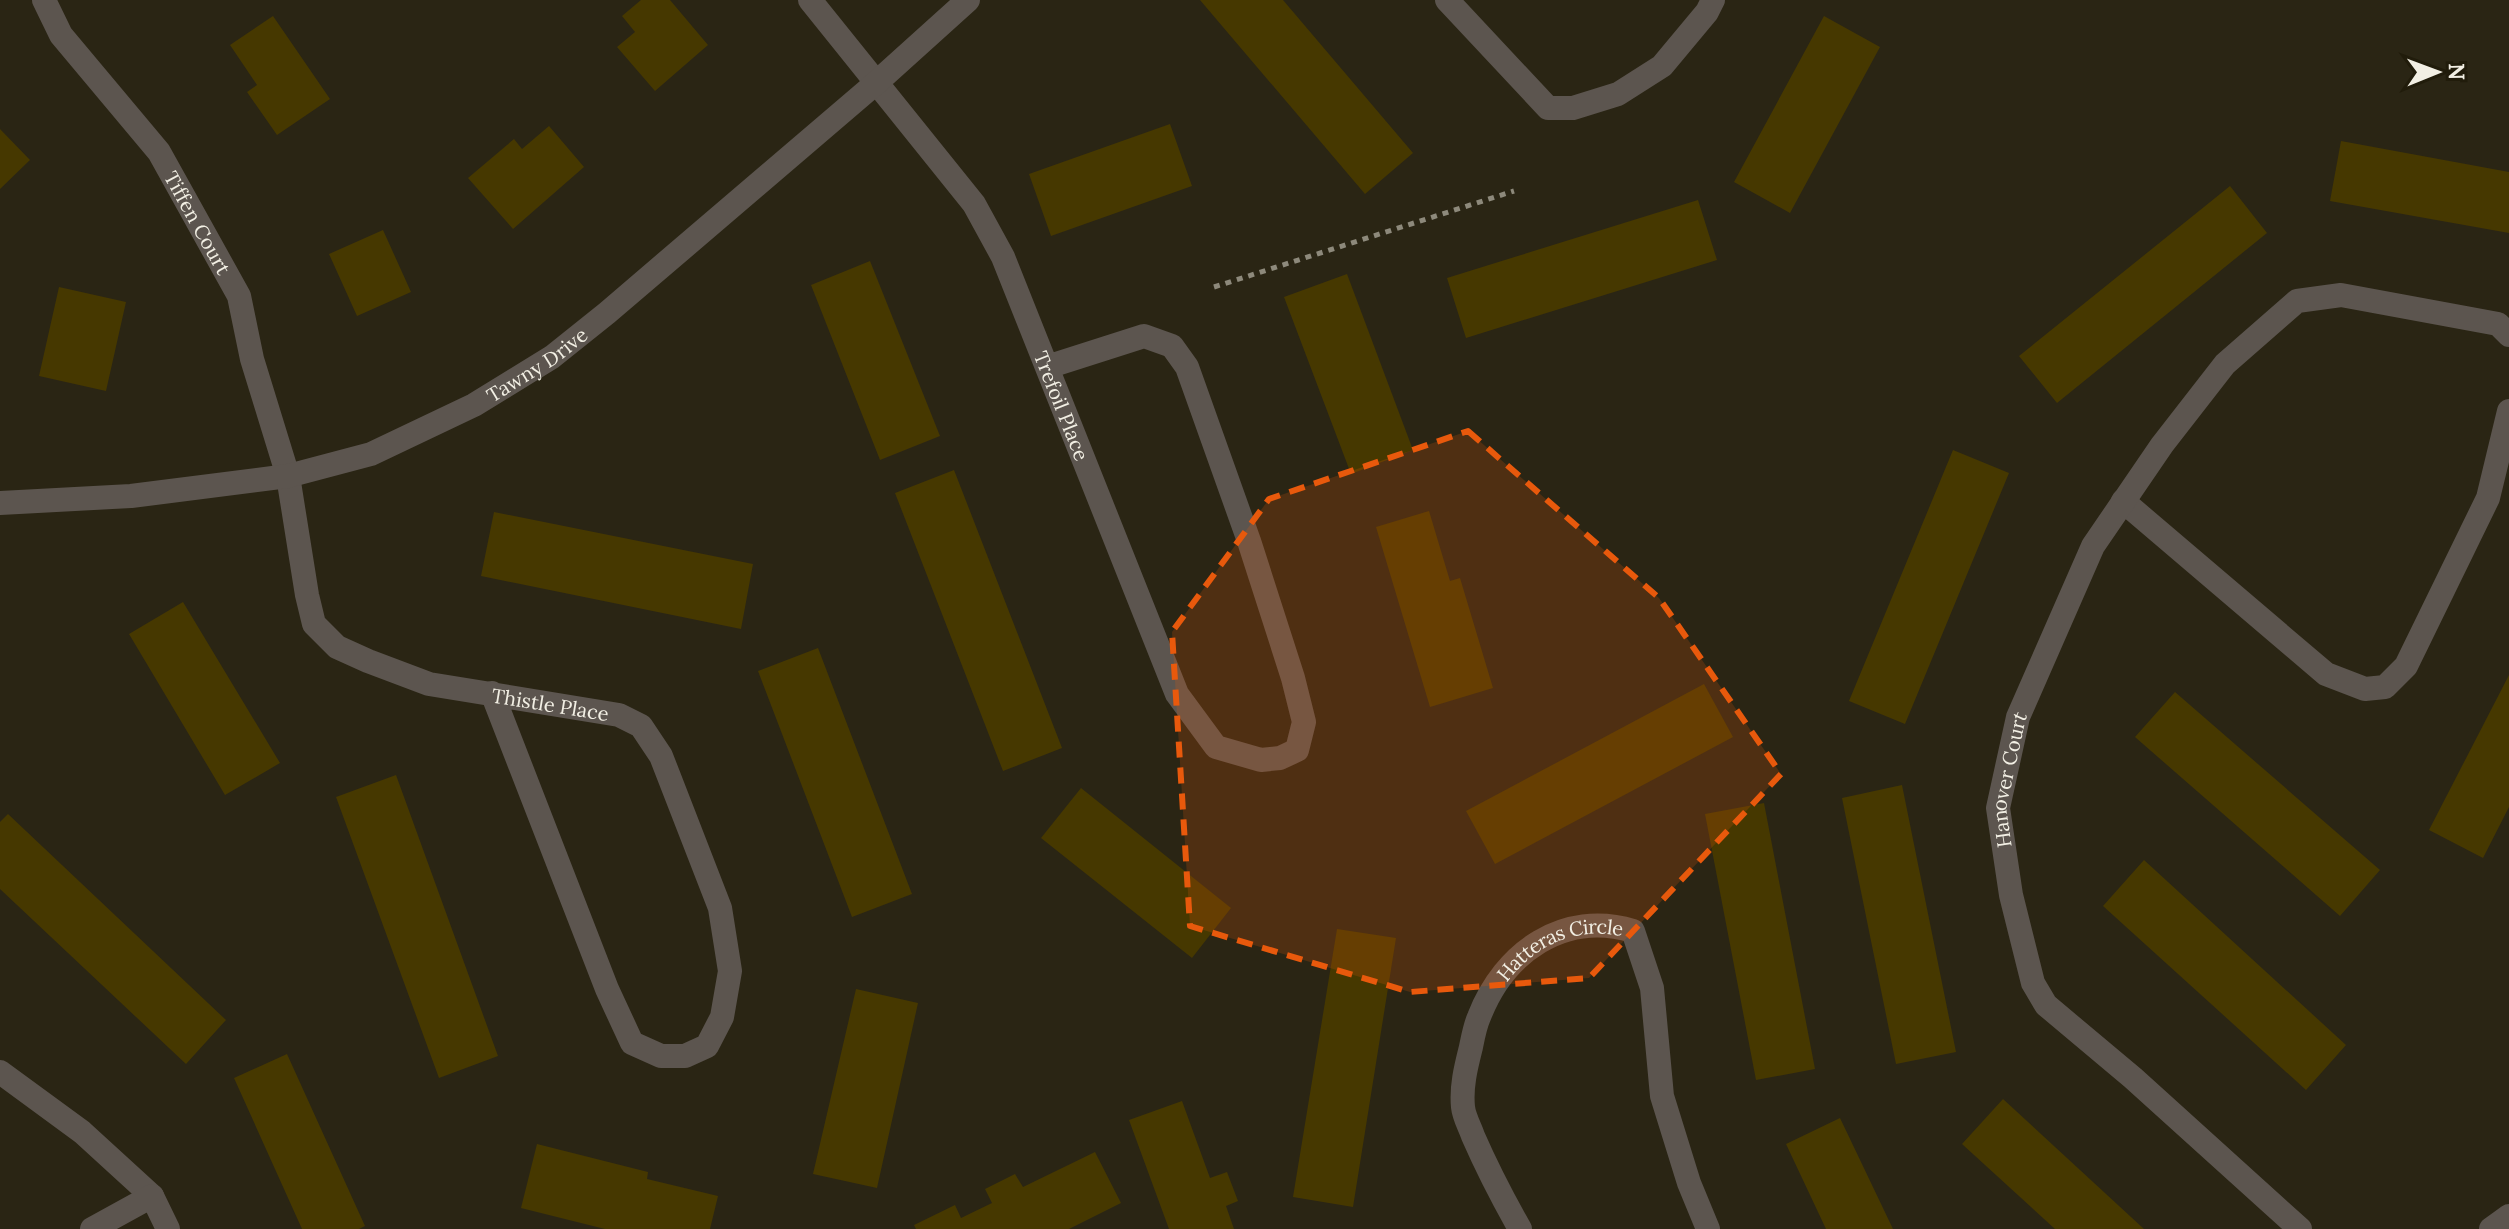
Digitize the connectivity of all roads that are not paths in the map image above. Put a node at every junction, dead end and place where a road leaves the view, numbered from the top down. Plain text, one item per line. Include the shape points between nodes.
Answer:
1 (44, 0) edge
2 (810, 0) edge
3 (968, 0) edge
4 (1447, 0) edge
5 (1713, 0) edge
6 (876, 83) junction
7 (2509, 335) edge
8 (1047, 367) junction
9 (2509, 411) edge
10 (288, 476) junction
11 (2123, 501) junction
12 (0, 503) edge
13 (492, 693) junction
14 (0, 1072) edge
15 (152, 1196) junction
16 (2509, 1216) edge
17 (92, 1229) edge
18 (168, 1229) edge
19 (1520, 1229) edge
20 (1708, 1229) edge
21 (2300, 1229) edge
22 (2491, 1229) edge

1 - 10 street, Tiffen Court via 61,35 159,152 239,296 252,359
2 - 6 street, Trefoil Place
3 - 6 street, Tawny Drive
4 - 5 street via 1548,108 1573,108 1618,94 1662,66
6 - 8 street, Trefoil Place via 974,204 1003,257
6 - 10 street, Tawny Drive via 552,357 474,405 371,454
7 - 11 street, Hanover Court via 2498,324 2341,295 2297,301 2225,364
8 - 8 street, Trefoil Place via 1177,694 1216,747 1261,760 1297,750 1304,722 1293,678 1187,367 1172,346 1144,336
9 - 11 street via 2488,498 2406,666 2385,687 2365,689 2326,674
10 - 12 street, Tawny Drive via 131,496
10 - 13 street, Thistle Place via 314,624 337,647 368,661 429,684
11 - 21 street, Hanover Court via 2093,546 2018,717 1998,808 2025,953 2046,1005
13 - 13 street, Thistle Place via 632,1043 661,1056 685,1056 707,1046 722,1017 730,971 720,908 661,756 641,726 619,715
14 - 15 street via 82,1132
15 - 17 street
15 - 18 street
16 - 22 street
19 - 20 street, Hatteras Circle via 1463,1111 1462,1080 1479,1017 1500,980 1527,949 1549,935 1614,925 1633,931 1652,988 1662,1096

